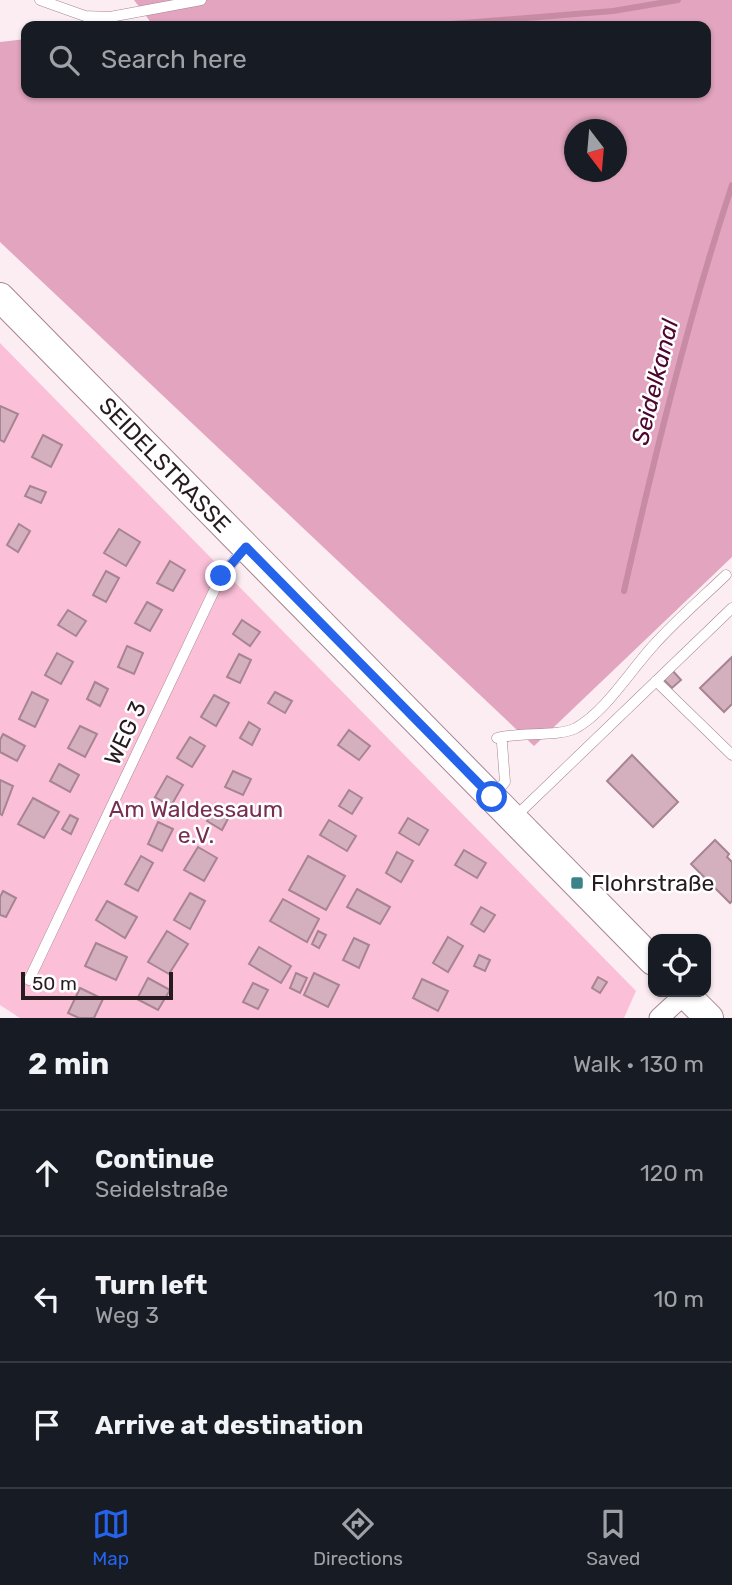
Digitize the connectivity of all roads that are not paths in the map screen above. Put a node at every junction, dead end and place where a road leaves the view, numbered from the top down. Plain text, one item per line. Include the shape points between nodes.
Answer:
1 (40, 0) edge
2 (201, 0) edge
3 (0, 297) edge
4 (246, 547) junction
5 (726, 575) dead end
6 (732, 608) edge
7 (656, 681) junction
8 (732, 755) edge
9 (492, 797) junction
10 (513, 819) junction
11 (648, 956) edge
12 (29, 980) dead end
13 (680, 997) edge
14 (688, 997) edge
15 (659, 1018) edge
16 (709, 1018) edge

1 - 2 lane via 85,16 110,17
3 - 4 main road, SEIDELSTRASSE
4 - 9 main road, SEIDELSTRASSE
4 - 12 lane, WEG 3 via 221,576
5 - 9 lane via 654,644 588,720 574,729 512,734 499,741 505,782
6 - 7 lane
7 - 8 lane
7 - 10 lane
9 - 10 main road, SEIDELSTRASSE
10 - 11 main road, SEIDELSTRASSE
13 - 15 street
14 - 16 main road

